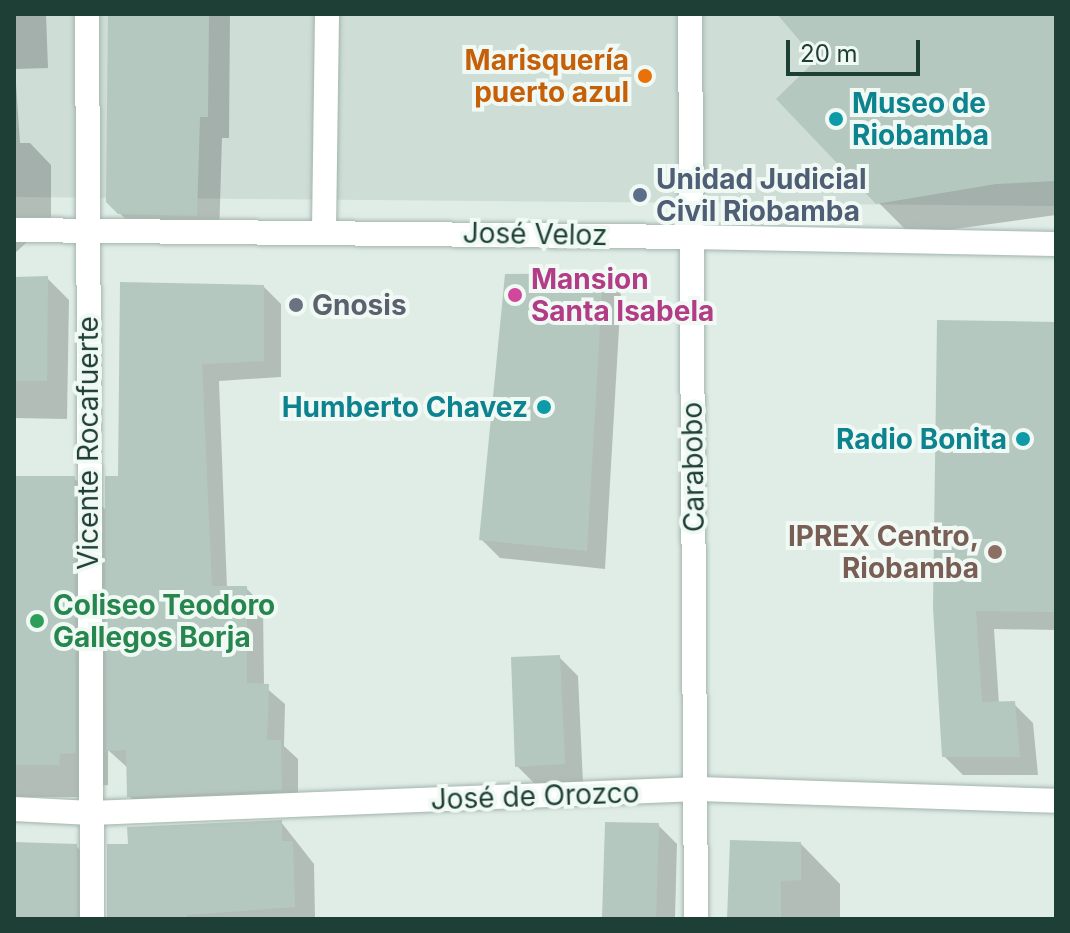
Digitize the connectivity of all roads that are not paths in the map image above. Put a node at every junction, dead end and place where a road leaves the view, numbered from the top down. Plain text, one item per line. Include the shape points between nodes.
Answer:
1 (87, 14) edge
2 (327, 14) edge
3 (690, 14) edge
4 (14, 230) edge
5 (324, 230) junction
6 (86, 231) junction
7 (689, 237) junction
8 (1056, 244) edge
9 (699, 789) junction
10 (1056, 801) edge
11 (14, 809) edge
12 (91, 813) junction
13 (92, 919) edge
14 (696, 919) edge

1 - 6 street, Vicente Rocafuerte
2 - 5 street
3 - 7 street, Carabobo
4 - 6 street, José Veloz
5 - 6 street, José Veloz
5 - 7 street, José Veloz
6 - 12 street, Vicente Rocafuerte
7 - 8 street, José Veloz
7 - 9 street, Carabobo
9 - 10 street, José de Orozco
9 - 12 street, José de Orozco
9 - 14 street, Carabobo
11 - 12 street, José de Orozco
12 - 13 street, Vicente Rocafuerte

